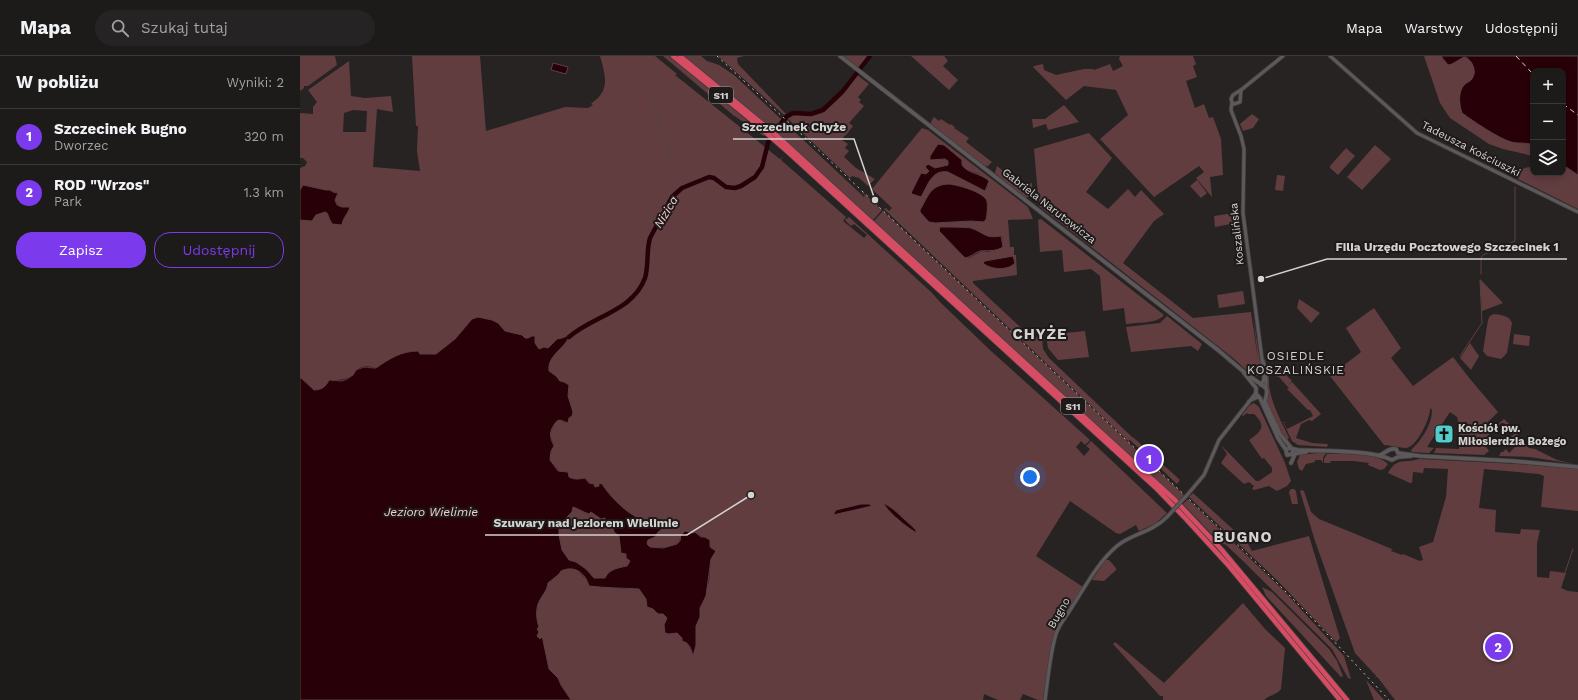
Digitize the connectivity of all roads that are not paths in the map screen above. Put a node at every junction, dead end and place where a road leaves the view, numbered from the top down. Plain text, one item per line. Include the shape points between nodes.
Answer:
1 (673, 56) edge
2 (680, 56) edge
3 (840, 56) edge
4 (1283, 56) edge
5 (1330, 56) edge
6 (1238, 95) junction
7 (1233, 103) junction
8 (769, 132) junction
9 (775, 137) junction
10 (1578, 212) edge
11 (1262, 359) junction
12 (1244, 372) junction
13 (1264, 377) junction
14 (1257, 381) junction
15 (1261, 385) junction
16 (1266, 388) junction
17 (1256, 390) junction
18 (1265, 398) junction
19 (1259, 399) junction
20 (1249, 401) junction
21 (1292, 449) junction
22 (1286, 450) junction
23 (1316, 451) junction
24 (1294, 454) junction
25 (1387, 455) junction
26 (1398, 455) junction
27 (1291, 463) dead end
28 (1578, 467) edge
29 (1045, 700) edge
30 (1340, 700) edge
31 (1347, 700) edge

1 - 8 highway, S11
2 - 8 highway, S11
3 - 12 main road, Gabriela Narutowicza via 1213,345
4 - 6 street
5 - 10 street, Tadeusza Kościuszki via 1417,132
6 - 7 street via 1231,97
6 - 7 street via 1240,102
7 - 11 street, Koszalińska via 1231,109 1244,149 1242,213
8 - 9 highway, S11
9 - 30 highway, S11 via 1171,503 1229,566
9 - 31 highway, S11 via 1175,500 1231,560
11 - 13 street, Koszalińska
11 - 16 street, Koszalińska via 1266,369
12 - 14 main road, Gabriela Narutowicza
12 - 17 main road, Gabriela Narutowicza
13 - 14 street
13 - 15 street, Koszalińska
14 - 15 main road, Gabriela Narutowicza
15 - 16 main road
15 - 17 main road via 1258,385
16 - 18 main road
17 - 19 main road
17 - 20 street
18 - 19 main road
18 - 21 main road via 1278,430
19 - 20 street
19 - 22 main road
20 - 29 street, Bugno, bridge via 1218,440 1204,475 1188,494 1151,530 1116,547 1096,571 1058,630
21 - 22 main road
21 - 23 main road
21 - 24 main road
22 - 24 main road via 1287,455
23 - 24 main road
23 - 25 main road
24 - 27 main road
25 - 26 main road via 1392,460
25 - 26 main road via 1392,448 1396,449
26 - 28 main road

